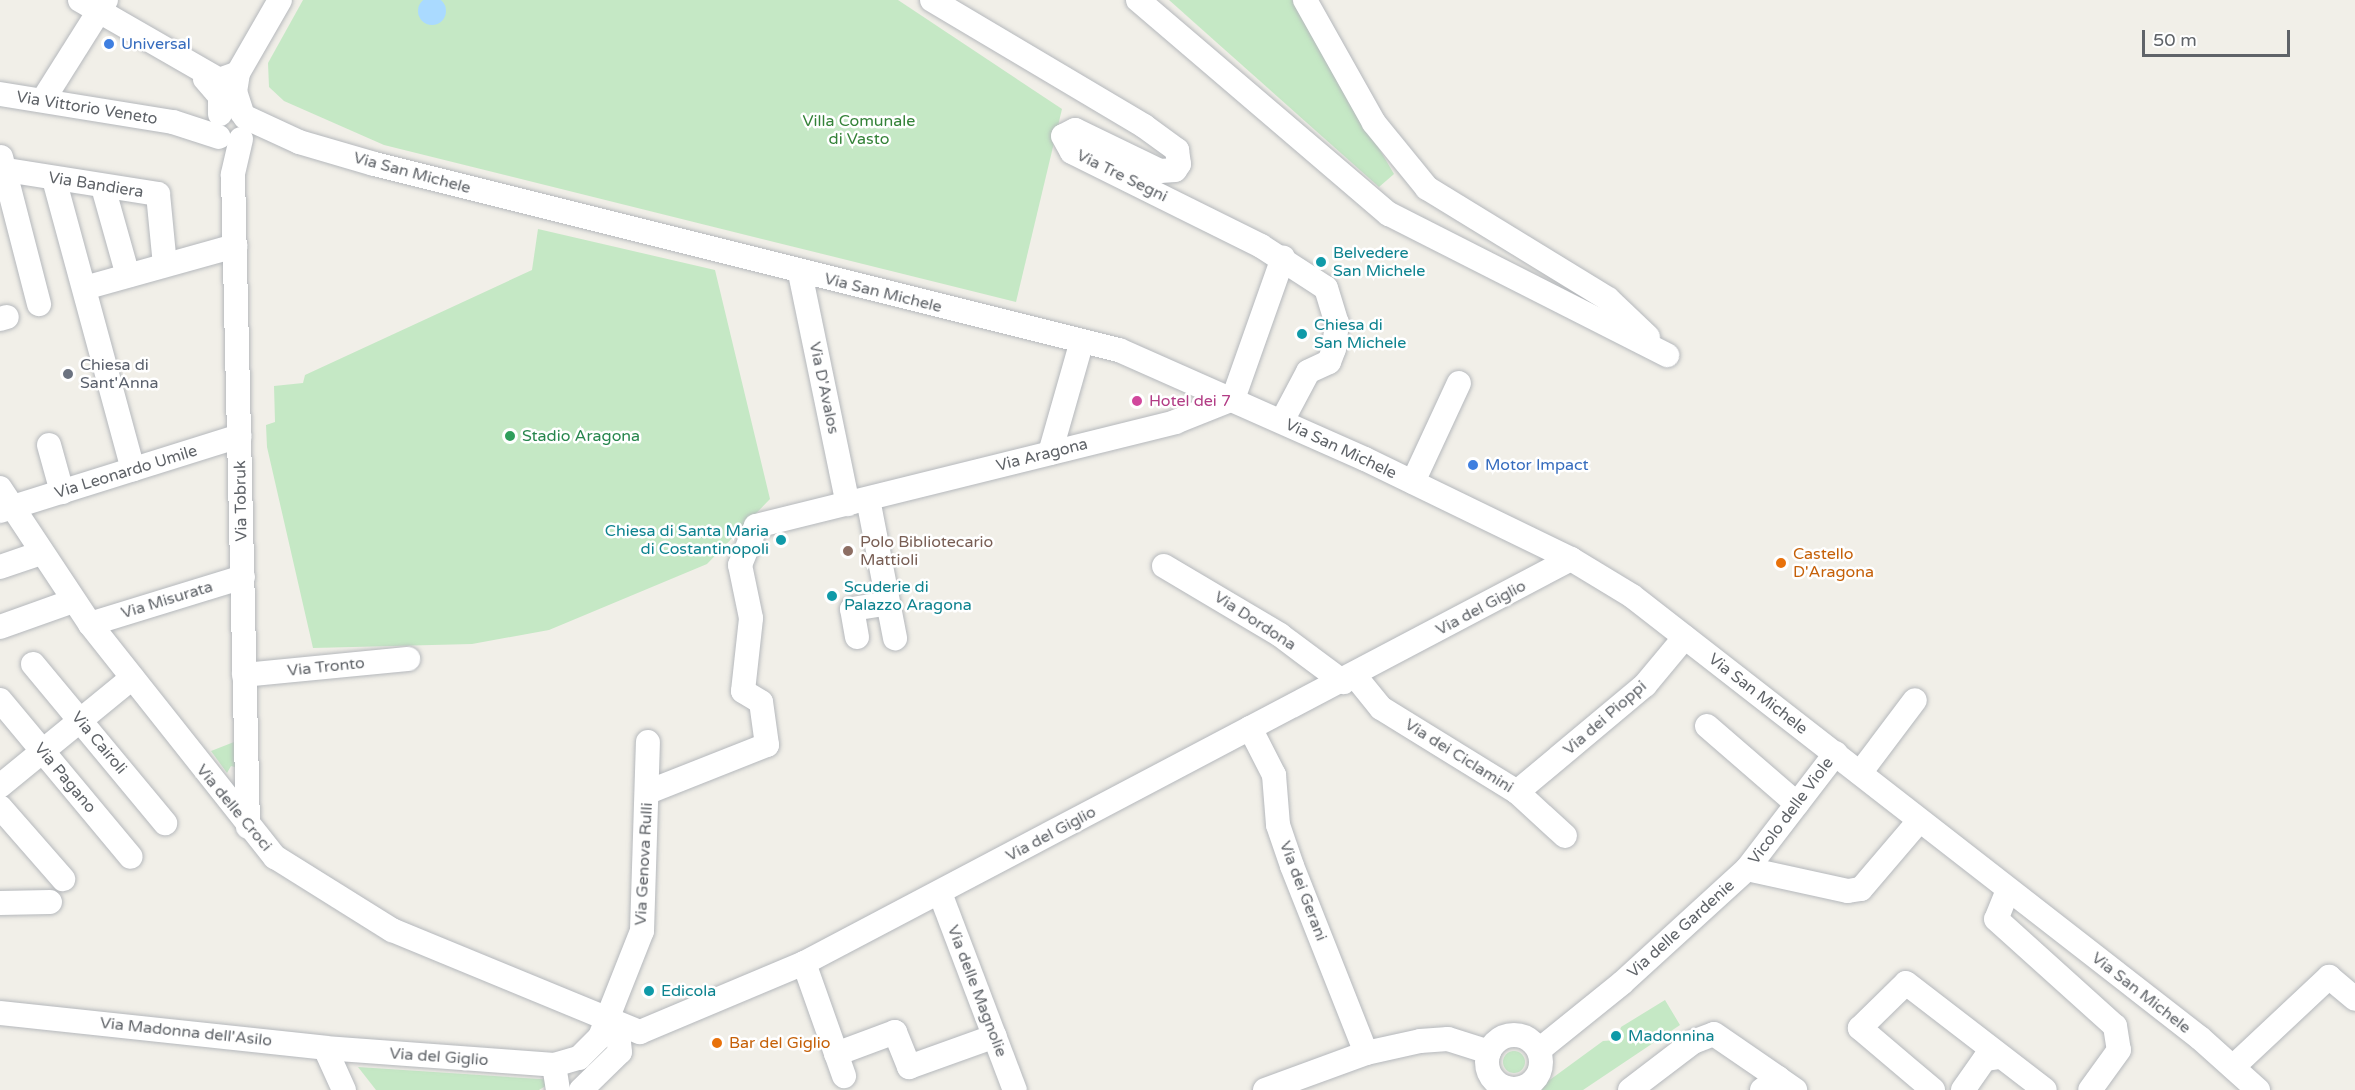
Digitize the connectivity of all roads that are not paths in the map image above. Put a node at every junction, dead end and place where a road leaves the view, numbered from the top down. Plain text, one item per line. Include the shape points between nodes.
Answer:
1 (280, 0) edge
2 (932, 0) edge
3 (1138, 0) edge
4 (1305, 0) edge
5 (95, 4) edge
6 (238, 73) junction
7 (212, 80) junction
8 (0, 94) edge
9 (44, 100) junction
10 (225, 126) junction
11 (1, 164) edge
12 (54, 178) junction
13 (103, 187) junction
14 (235, 246) junction
15 (1283, 258) junction
16 (165, 265) junction
17 (800, 273) junction
18 (128, 276) junction
19 (88, 290) junction
20 (39, 304) dead end
21 (1082, 341) junction
22 (1459, 383) dead end
23 (1233, 399) junction
24 (1282, 422) junction
25 (240, 436) junction
26 (49, 445) dead end
27 (1050, 453) junction
28 (133, 469) junction
29 (1413, 482) junction
30 (62, 492) junction
31 (858, 501) junction
32 (4, 502) edge
33 (756, 526) joint
34 (41, 553) junction
35 (1571, 560) junction
36 (1164, 566) dead end
37 (0, 567) edge
38 (243, 577) junction
39 (73, 601) junction
40 (888, 603) junction
41 (90, 624) junction
42 (0, 627) edge
43 (857, 637) dead end
44 (1685, 637) junction
45 (895, 638) dead end
46 (408, 659) dead end
47 (33, 664) dead end
48 (244, 675) junction
49 (132, 678) junction
50 (1349, 679) junction
51 (0, 699) edge
52 (1915, 700) dead end
53 (79, 721) junction
54 (1707, 726) dead end
55 (1250, 728) junction
56 (648, 742) dead end
57 (42, 751) junction
58 (1836, 753) junction
59 (1860, 773) junction
60 (0, 786) edge
61 (648, 792) junction
62 (1517, 792) junction
63 (1797, 804) junction
64 (0, 807) edge
65 (1919, 821) junction
66 (165, 823) dead end
67 (248, 827) junction
68 (1565, 836) dead end
69 (131, 856) dead end
70 (1747, 869) junction
71 (63, 879) dead end
72 (2008, 890) junction
73 (940, 892) junction
74 (50, 902) dead end
75 (0, 903) edge
76 (804, 963) junction
77 (2355, 999) edge
78 (0, 1013) edge
79 (603, 1027) junction
80 (994, 1036) junction
81 (325, 1048) junction
82 (1539, 1050) junction
83 (1489, 1052) junction
84 (1366, 1053) junction
85 (2000, 1056) junction
86 (554, 1065) junction
87 (2233, 1067) junction
88 (1778, 1086) edge
89 (1500, 1088) edge
90 (344, 1090) edge
91 (558, 1090) edge
92 (581, 1090) edge
93 (1015, 1090) edge
94 (1265, 1090) edge
95 (1630, 1090) edge
96 (1933, 1090) edge
97 (1963, 1090) edge
98 (2045, 1090) edge
99 (2090, 1090) edge
100 (2258, 1090) edge

1 - 6 street
2 - 15 street, Via Tre Segni via 1144,126 1180,156 1175,170 1160,171 1075,130 1063,136 1072,152
3 - 4 street via 1389,214 1667,355 1608,299 1427,188 1374,123
5 - 7 street
5 - 9 street
6 - 7 street via 224,81
6 - 10 street
7 - 10 street via 220,96
8 - 9 street, Via Vittorio Veneto
9 - 10 street, Via Vittorio Veneto via 173,122
10 - 14 street, Via Tobruk via 233,175
10 - 17 street, Via San Michele
11 - 12 street, Via Bandiera
11 - 20 street
12 - 13 street, Via Bandiera
12 - 19 street
13 - 16 street, Via Bandiera via 158,194
13 - 18 street
14 - 16 street
14 - 25 street, Via Tobruk
15 - 23 street
15 - 24 street via 1326,288 1337,323 1329,362 1312,366
16 - 18 street
17 - 21 street, Via San Michele
17 - 31 street, Via D'Avalos
18 - 19 street
19 - 28 street
21 - 23 street, Via San Michele via 1155,362
21 - 27 street
22 - 29 street
23 - 24 street, Via San Michele
23 - 27 street, Via Aragona via 1175,422
24 - 29 street, Via San Michele
25 - 28 street, Via Leonardo Umile
25 - 38 street, Via Tobruk
26 - 30 street
27 - 31 street, Via Aragona
28 - 30 street, Via Leonardo Umile
29 - 35 street, Via San Michele
30 - 32 street, Via Leonardo Umile
31 - 33 street, Via Aragona
31 - 40 street, Via D'Avalos
32 - 34 street, Via delle Croci
33 - 61 street, Via Genova Rulli via 740,565 751,618 743,691 761,702 767,746
34 - 37 street
34 - 39 street, Via delle Croci
35 - 44 street, Via San Michele
35 - 50 street, Via del Giglio
36 - 50 street, Via Dordona
38 - 41 street, Via Misurata
38 - 48 street, Via Tobruk
39 - 41 street, Via delle Croci
39 - 42 street
40 - 43 street via 852,609
40 - 45 street, Via D'Avalos
41 - 49 street, Via delle Croci
44 - 58 street, Via San Michele
44 - 62 street, Via dei Pioppi via 1645,685
46 - 48 street, Via Tronto
47 - 53 street, Via Cairoli
48 - 67 street, Via Tobruk
49 - 53 street
49 - 67 street, Via delle Croci
50 - 55 street, Via del Giglio
50 - 62 street, Via dei Ciclamini via 1381,708
51 - 57 street, Via Pagano
52 - 59 street
53 - 57 street
53 - 66 street, Via Cairoli
54 - 63 street
55 - 73 street, Via del Giglio
55 - 84 street, Via dei Gerani via 1274,775 1278,825 1292,866
56 - 61 street, Via Genova Rulli
57 - 60 street
57 - 69 street, Via Pagano
58 - 59 street, Via San Michele
58 - 63 street, Vicolo delle Viole
59 - 65 street, Via San Michele
61 - 79 street, Via Genova Rulli via 642,932
62 - 68 street, Via dei Ciclamini
63 - 70 street, Vicolo delle Viole
64 - 71 street
65 - 70 street, Via delle Gardenie via 1861,889 1848,891
65 - 72 street, Via San Michele
67 - 79 street, Via delle Croci via 274,857 392,930
70 - 82 street, Via delle Gardenie via 1622,983
72 - 87 street, Via San Michele
72 - 99 street via 1996,919 2115,1026 2119,1050
73 - 76 street, Via del Giglio
73 - 80 street, Via delle Magnolie
74 - 75 street
76 - 79 street, Via del Giglio via 640,1032
76 - 80 street via 840,1065 895,1032 909,1067
77 - 87 street via 2338,979 2329,976
78 - 81 street, Via Madonna dell'Asilo
79 - 86 street, Via del Giglio via 579,1059
79 - 92 street via 618,1032 620,1052
80 - 93 street, Via delle Magnolie
81 - 86 street, Via del Giglio
81 - 90 street
82 - 83 street via 1517,1035 1500,1039
82 - 89 street via 1541,1066 1533,1082 1518,1089
83 - 84 street via 1448,1039
83 - 89 street via 1489,1071
84 - 94 street
85 - 96 street via 1906,983 1860,1028
85 - 97 street via 1985,1059
85 - 98 street
86 - 91 street
87 - 100 street, Via San Michele
88 - 95 street via 1714,1035 1693,1042

